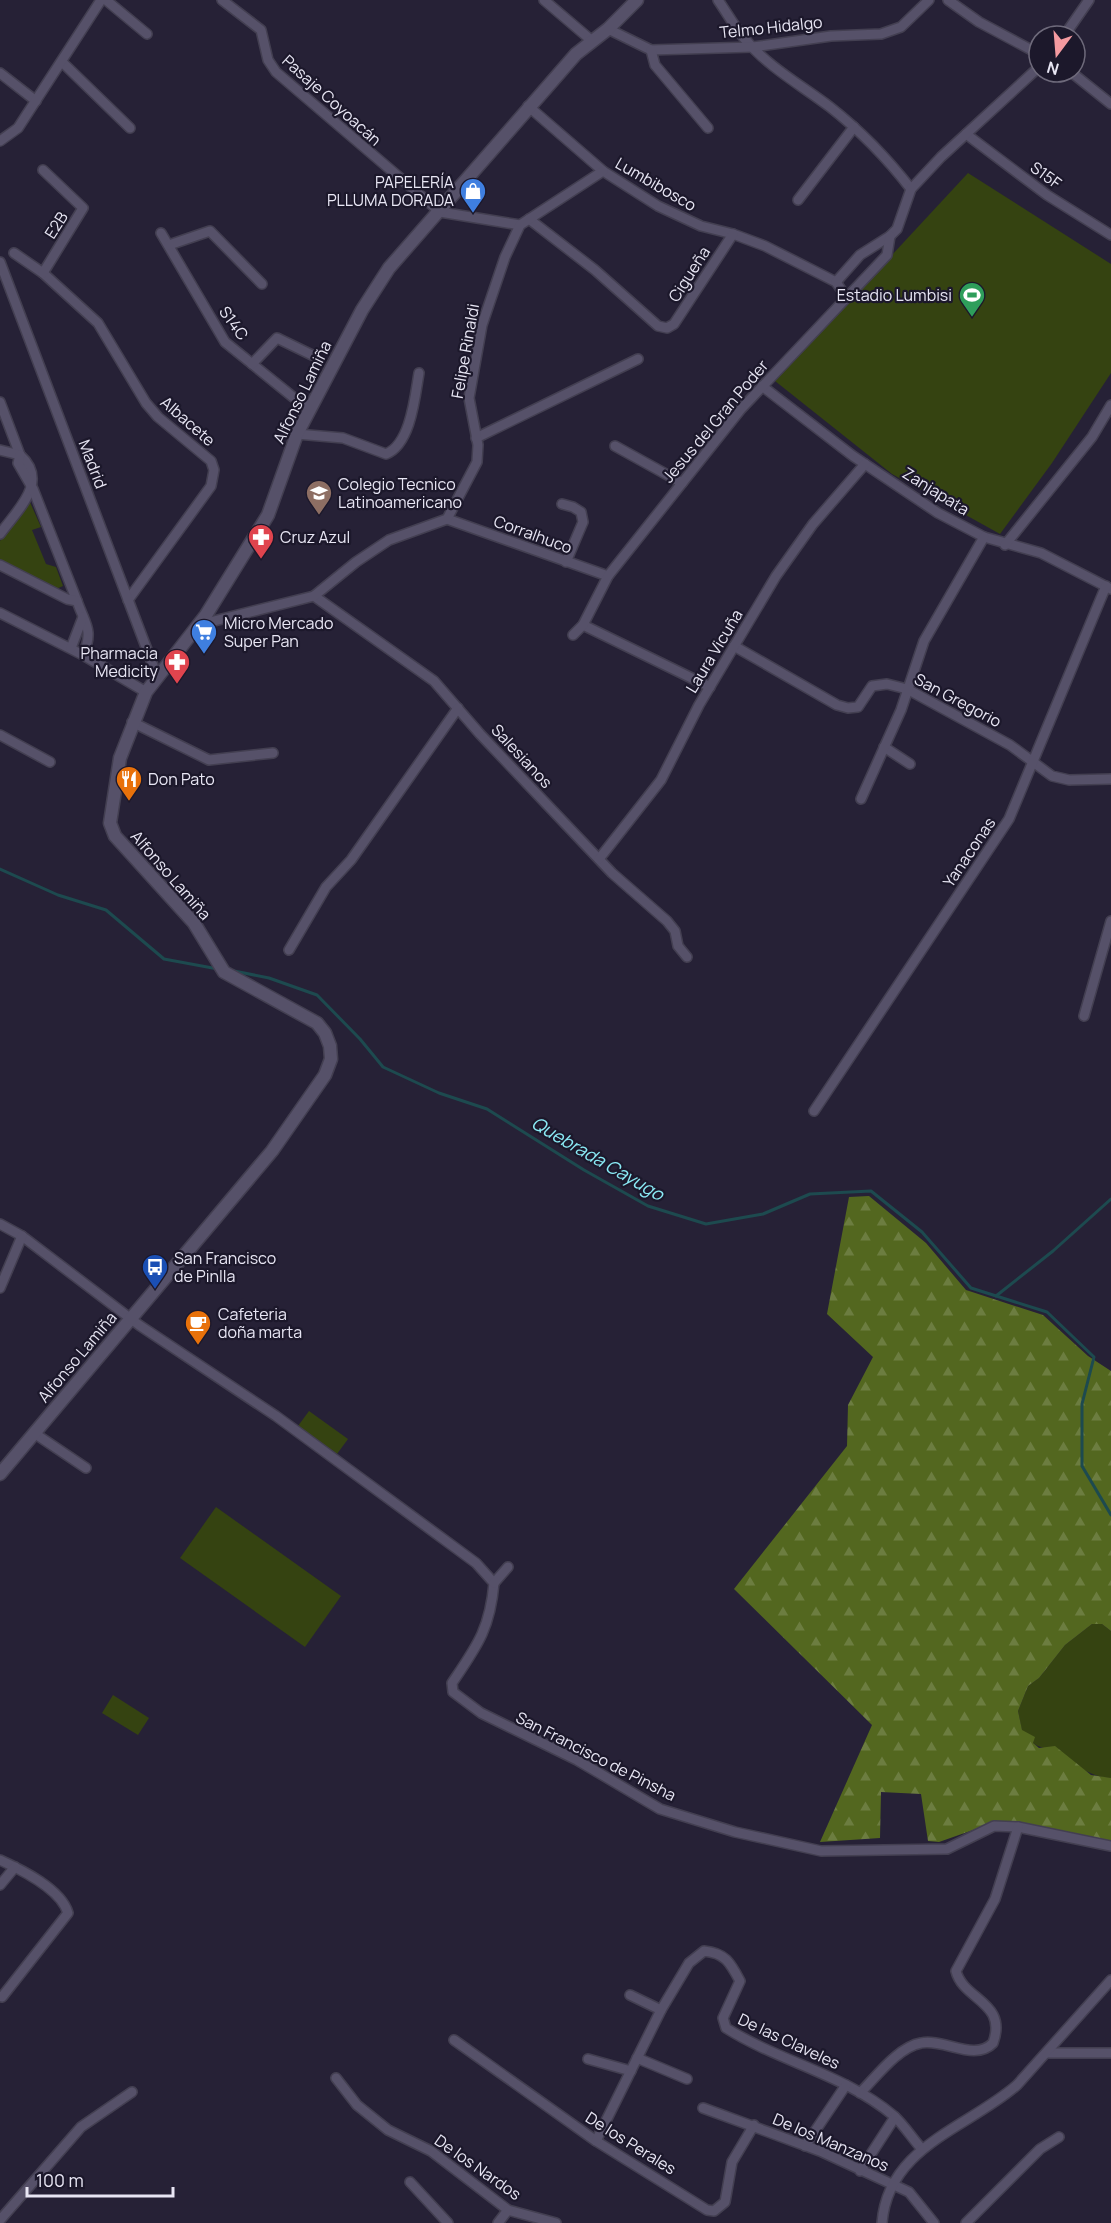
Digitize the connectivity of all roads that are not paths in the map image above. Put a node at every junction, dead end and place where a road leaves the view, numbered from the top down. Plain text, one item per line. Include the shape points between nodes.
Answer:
1 (101, 0) edge
2 (106, 0) edge
3 (222, 0) edge
4 (544, 0) edge
5 (638, 0) edge
6 (718, 0) edge
7 (929, 0) edge
8 (948, 0) edge
9 (1089, 0) edge
10 (1072, 24) edge
11 (608, 29) junction
12 (147, 34) dead end
13 (591, 40) junction
14 (753, 47) junction
15 (1027, 48) edge
16 (651, 50) junction
17 (62, 62) junction
18 (0, 73) edge
19 (1027, 78) edge
20 (1087, 83) edge
21 (1110, 100) edge
22 (36, 101) junction
23 (528, 106) junction
24 (854, 127) junction
25 (130, 128) dead end
26 (708, 128) dead end
27 (966, 134) junction
28 (0, 141) edge
29 (43, 170) dead end
30 (603, 171) junction
31 (911, 189) junction
32 (798, 200) dead end
33 (440, 212) junction
34 (529, 219) junction
35 (520, 225) junction
36 (161, 233) dead end
37 (733, 234) junction
38 (1111, 235) edge
39 (890, 236) junction
40 (168, 245) junction
41 (14, 253) dead end
42 (0, 262) edge
43 (43, 273) junction
44 (836, 282) junction
45 (262, 284) dead end
46 (846, 297) junction
47 (312, 355) dead end
48 (638, 359) dead end
49 (252, 364) junction
50 (419, 373) dead end
51 (762, 386) junction
52 (0, 402) edge
53 (1111, 406) edge
54 (310, 407) junction
55 (297, 434) junction
56 (476, 438) junction
57 (615, 446) dead end
58 (0, 450) edge
59 (20, 455) junction
60 (865, 464) junction
61 (682, 483) junction
62 (33, 489) junction
63 (562, 504) dead end
64 (447, 519) junction
65 (0, 534) edge
66 (984, 537) junction
67 (1005, 545) junction
68 (566, 562) junction
69 (0, 565) edge
70 (608, 576) junction
71 (1109, 588) edge
72 (314, 596) junction
73 (128, 600) junction
74 (77, 602) junction
75 (0, 613) edge
76 (83, 617) junction
77 (198, 625) junction
78 (583, 626) junction
79 (573, 635) dead end
80 (734, 646) junction
81 (71, 648) junction
82 (83, 655) junction
83 (158, 676) junction
84 (710, 687) junction
85 (908, 689) junction
86 (146, 692) junction
87 (458, 708) junction
88 (132, 722) junction
89 (0, 735) edge
90 (884, 747) junction
91 (273, 753) dead end
92 (1034, 761) junction
93 (50, 762) dead end
94 (910, 764) dead end
95 (1111, 779) edge
96 (861, 799) dead end
97 (599, 860) junction
98 (1111, 921) edge
99 (289, 950) dead end
100 (687, 957) dead end
101 (1084, 1016) dead end
102 (814, 1111) dead end
103 (0, 1224) edge
104 (22, 1236) junction
105 (0, 1288) edge
106 (132, 1318) junction
107 (34, 1433) junction
108 (86, 1468) dead end
109 (0, 1474) edge
110 (508, 1567) dead end
111 (494, 1583) junction
112 (1018, 1827) junction
113 (1111, 1846) edge
114 (0, 1860) edge
115 (15, 1867) junction
116 (0, 1885) edge
117 (1111, 1980) edge
118 (630, 1995) dead end
119 (2, 1997) dead end
120 (661, 2010) junction
121 (454, 2040) dead end
122 (1048, 2053) junction
123 (1111, 2053) edge
124 (637, 2058) junction
125 (588, 2059) dead end
126 (630, 2071) junction
127 (336, 2078) dead end
128 (687, 2079) dead end
129 (846, 2085) junction
130 (132, 2092) dead end
131 (860, 2093) junction
132 (703, 2108) dead end
133 (894, 2117) junction
134 (754, 2125) junction
135 (1059, 2137) dead end
136 (596, 2141) junction
137 (805, 2146) junction
138 (921, 2148) junction
139 (860, 2171) junction
140 (410, 2182) dead end
141 (894, 2185) junction
142 (508, 2210) junction
143 (0, 2220) edge
144 (448, 2223) edge
145 (498, 2223) edge
146 (556, 2223) edge
147 (882, 2223) edge
148 (934, 2223) edge
149 (966, 2223) edge

1 - 17 street
2 - 12 street
3 - 33 street, Pasaje Coyoacán via 261,30 268,60 276,72
4 - 13 street
5 - 11 street, Alfonso Lamiña
6 - 14 street
7 - 14 street, Telmo Hidalgo via 901,27 881,34 831,36
8 - 15 street
9 - 10 street
11 - 13 street, Alfonso Lamiña
11 - 16 street, Telmo Hidalgo
13 - 23 street, Alfonso Lamiña
14 - 16 street, Telmo Hidalgo
14 - 24 street via 783,75
16 - 26 street via 655,65
17 - 22 street
17 - 25 street
18 - 22 street
19 - 27 street, Jesus del Gran Poder
20 - 21 street
22 - 28 street via 18,128
23 - 30 street, Lumbibosco
23 - 33 street, Alfonso Lamiña
24 - 31 street
24 - 32 street
27 - 31 street, Jesus del Gran Poder
27 - 38 street, S15F via 1047,195
29 - 43 street, E2B via 82,208
30 - 34 street
30 - 37 street, Lumbibosco via 658,206 701,226
31 - 39 street, Jesus del Gran Poder via 897,229
33 - 35 street
33 - 54 street, Alfonso Lamiña via 389,268
34 - 35 street
34 - 37 street, Cigueña via 658,326 667,327 674,324
35 - 56 street, Felipe Rinaldi via 482,325 469,398
36 - 40 street, S14C
37 - 44 street, Lumbibosco
39 - 44 street, Jesus del Gran Poder via 860,255
39 - 46 street, Jesus del Gran Poder via 887,255
40 - 45 street via 210,231
40 - 49 street, S14C via 225,342
41 - 43 street, Albacete
42 - 73 street, Madrid
43 - 73 street, Albacete via 98,323 146,403 211,461 214,470 211,486
44 - 46 street, Lumbibosco
46 - 51 street, Jesus del Gran Poder
47 - 49 street via 277,338
48 - 56 street
49 - 54 street, S14C
50 - 55 street via 408,428 391,452 386,454 342,438
51 - 60 street, Zanjapata
51 - 61 street, Jesus del Gran Poder
52 - 59 street
53 - 67 street via 1092,437
54 - 55 street, Alfonso Lamiña
55 - 77 street, Alfonso Lamiña via 268,515
56 - 64 street, Felipe Rinaldi via 477,462
57 - 61 street
58 - 59 street
59 - 62 street via 18,463
60 - 66 street, Zanjapata via 938,513
60 - 80 street, Laura Vicuña via 813,524
61 - 70 street, Jesus del Gran Poder
62 - 65 street
62 - 74 street
63 - 68 street via 581,512 583,522
64 - 68 street, Corralhuco
64 - 72 street via 390,540
66 - 67 street, Zanjapata
66 - 85 street via 924,641
67 - 71 street, Zanjapata via 1041,553
68 - 70 street, Corralhuco
69 - 74 street
70 - 78 street, Jesus del Gran Poder
71 - 92 street, Yanaconas
72 - 77 street
72 - 87 street, Salesianos via 434,681
73 - 83 street, Madrid
74 - 76 street
75 - 81 street
76 - 81 street
76 - 82 street via 90,633
77 - 83 street, Alfonso Lamiña
78 - 79 street, Jesus del Gran Poder
78 - 84 street
80 - 84 street, Laura Vicuña
80 - 85 street, San Gregorio via 848,708 858,707 872,686
81 - 82 street
82 - 86 street
83 - 86 street, Alfonso Lamiña
84 - 97 street, Laura Vicuña via 662,780
85 - 90 street
85 - 92 street, San Gregorio
86 - 88 street, Alfonso Lamiña
87 - 97 street, Salesianos
87 - 99 street via 351,860 326,887
88 - 91 street via 209,760
88 - 106 street, Alfonso Lamiña via 112,797 110,823 116,836 194,923 221,968 317,1023 325,1033 331,1059 325,1076 272,1150
89 - 93 street
90 - 94 street
90 - 96 street
92 - 95 street, San Gregorio via 1042,771 1061,778
92 - 102 street, Yanaconas via 1010,819
97 - 100 street, Salesianos via 667,921
98 - 101 street
103 - 104 street
104 - 105 street
104 - 106 street
106 - 107 street, Alfonso Lamiña
106 - 111 street via 276,1416 476,1563
107 - 108 street
107 - 109 street, Alfonso Lamiña
110 - 111 street
111 - 112 street, San Francisco de Pinsha via 491,1613 482,1638 452,1683 453,1692 481,1713 578,1760 660,1809 735,1832 821,1851 947,1849 994,1826
112 - 113 street, San Francisco de Pinsha
112 - 131 street via 995,1899 957,1971 959,1984 990,2008 995,2022 993,2043 980,2050 920,2043 898,2055
114 - 115 street
115 - 116 street
115 - 119 street via 57,1895 68,1913
117 - 122 street
118 - 120 street
120 - 124 street, De las Claveles
120 - 129 street, De las Claveles via 688,1963 704,1951 720,1953 740,1981 723,2018 726,2028
121 - 136 street, De los Perales
122 - 123 street
122 - 138 street via 1002,2098
124 - 126 street, De las Claveles
124 - 128 street
125 - 126 street
126 - 136 street, De las Claveles
127 - 142 street, De los Nardos via 357,2105 388,2130 431,2151
129 - 131 street, De las Claveles
129 - 137 street
130 - 143 street via 81,2127
131 - 133 street, De las Claveles
132 - 134 street, De los Manzanos
133 - 138 street, De las Claveles
133 - 139 street
134 - 136 street, De los Perales via 732,2162 724,2202 714,2211 701,2207
134 - 137 street, De los Manzanos
135 - 149 street via 1040,2149
137 - 139 street, De los Manzanos
138 - 141 street
139 - 141 street, De los Manzanos
140 - 144 street
141 - 147 street via 886,2196
141 - 148 street, De los Manzanos via 909,2192
142 - 145 street
142 - 146 street, De los Nardos

